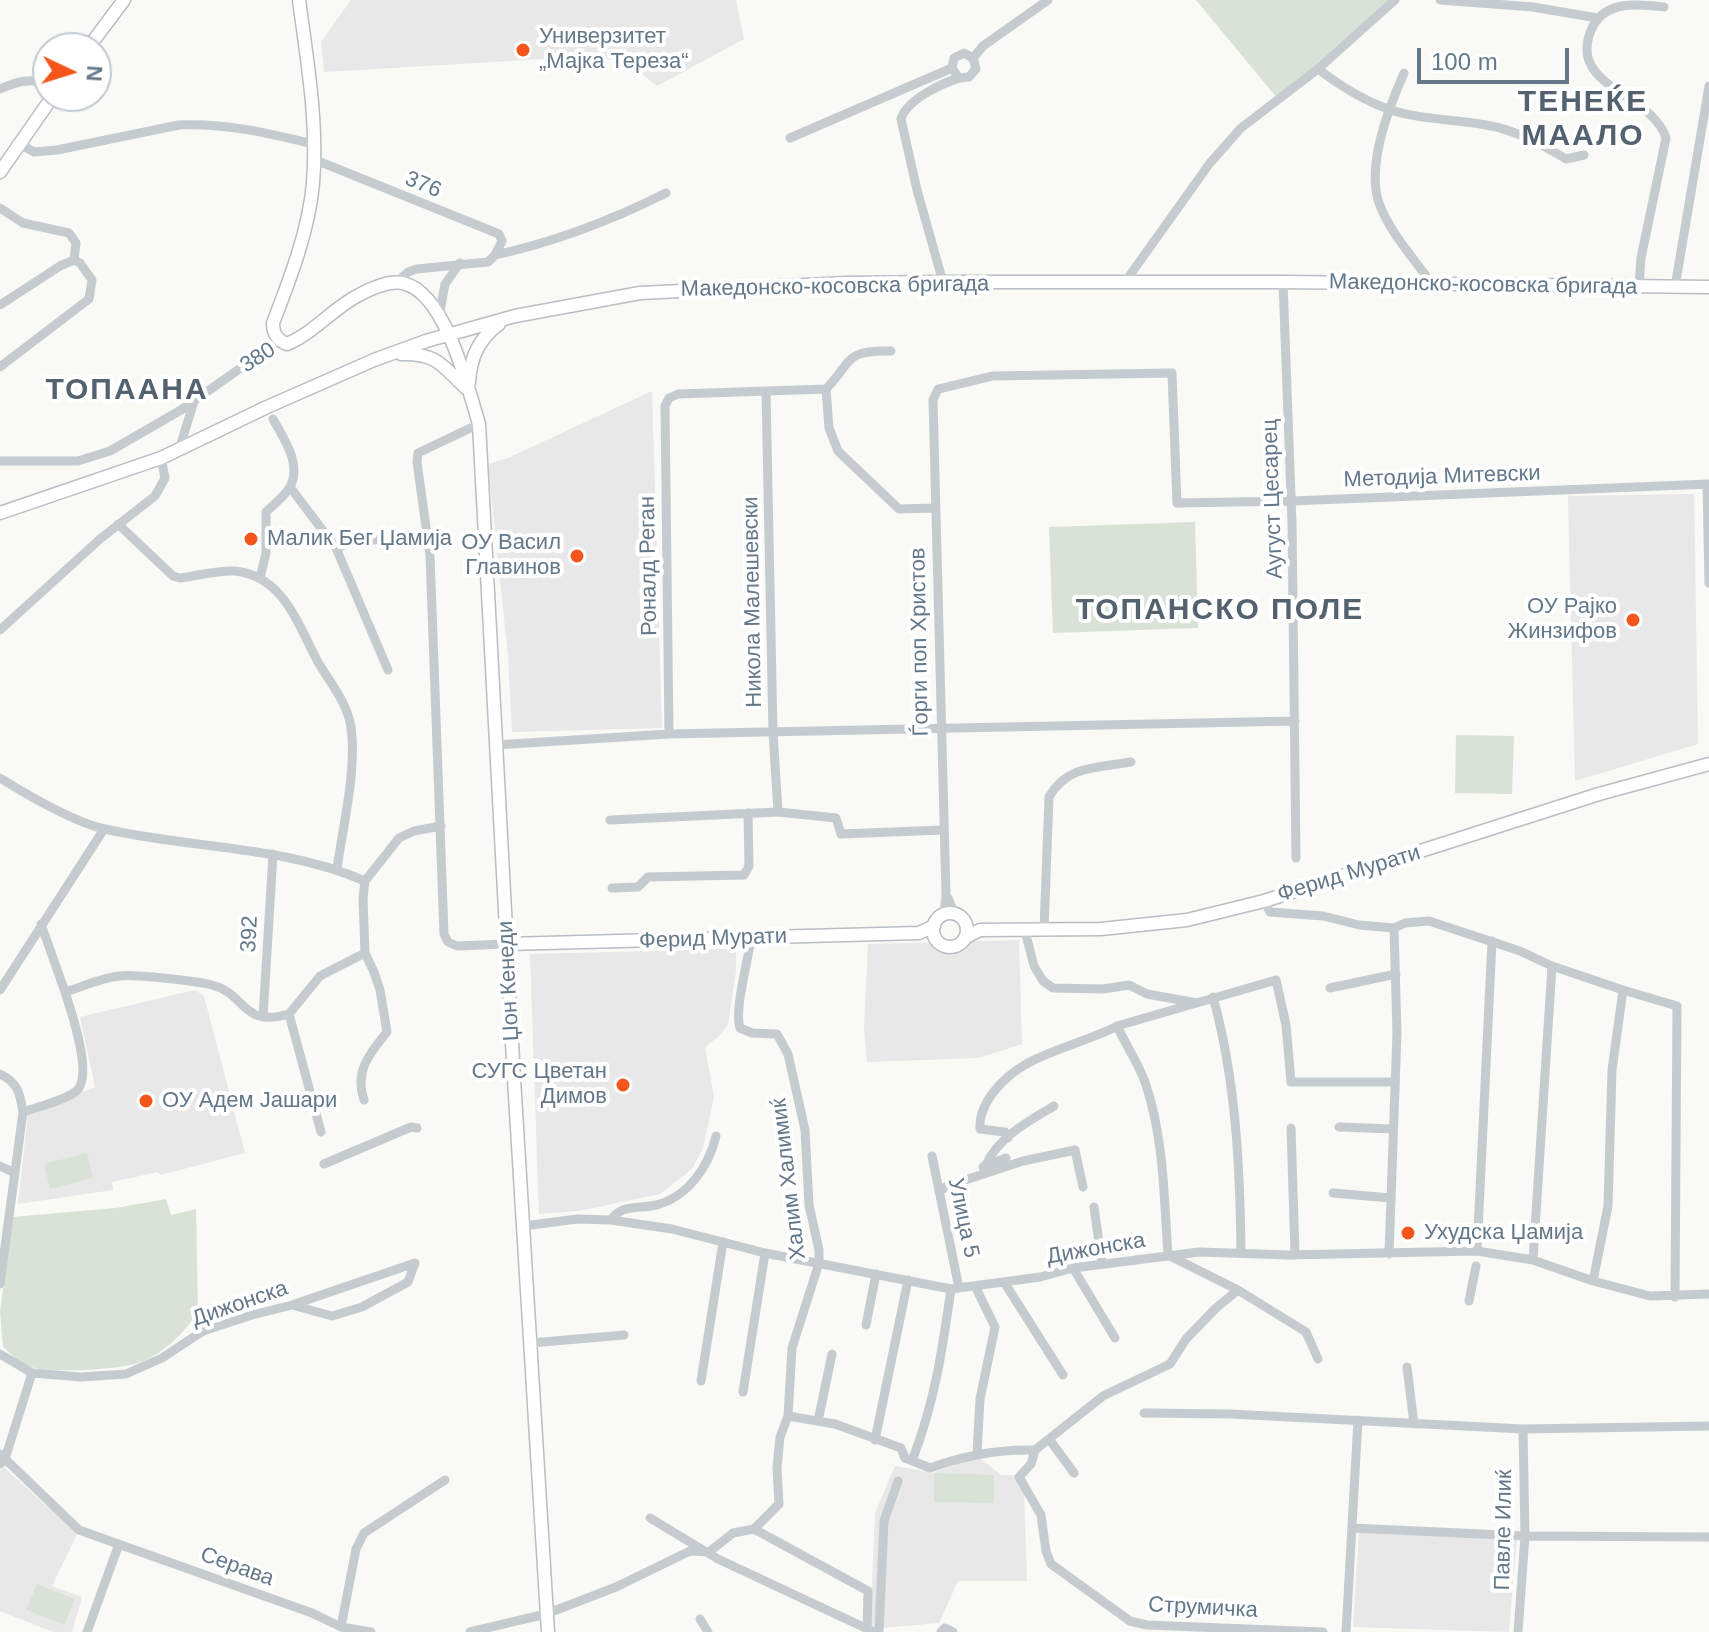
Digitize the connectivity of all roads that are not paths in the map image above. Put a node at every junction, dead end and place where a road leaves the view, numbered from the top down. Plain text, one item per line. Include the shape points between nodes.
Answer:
1 (124, 0) edge
2 (299, 0) edge
3 (1048, 0) edge
4 (1395, 0) edge
5 (1440, 0) edge
6 (1664, 7) dead end
7 (1597, 18) junction
8 (100, 32) edge
9 (973, 58) junction
10 (1318, 69) junction
11 (955, 72) junction
12 (1404, 73) dead end
13 (32, 81) edge
14 (1709, 86) edge
15 (0, 89) edge
16 (1388, 109) junction
17 (42, 112) edge
18 (790, 138) dead end
19 (20, 144) junction
20 (313, 144) junction
21 (1584, 155) dead end
22 (313, 159) junction
23 (0, 172) edge
24 (666, 193) dead end
25 (0, 208) edge
26 (495, 255) junction
27 (74, 260) junction
28 (460, 263) junction
29 (397, 282) junction
30 (943, 282) junction
31 (1125, 282) junction
32 (1283, 282) junction
33 (1433, 285) junction
34 (1639, 286) junction
35 (1675, 287) junction
36 (1709, 287) edge
37 (0, 305) edge
38 (439, 317) junction
39 (508, 318) junction
40 (448, 335) junction
41 (279, 341) junction
42 (891, 351) dead end
43 (387, 355) junction
44 (0, 367) edge
45 (826, 389) junction
46 (938, 389) joint
47 (468, 390) junction
48 (766, 392) junction
49 (194, 401) junction
50 (273, 419) dead end
51 (479, 424) junction
52 (179, 450) junction
53 (161, 458) junction
54 (0, 461) edge
55 (1708, 484) edge
56 (290, 487) junction
57 (1292, 501) junction
58 (935, 508) junction
59 (0, 513) edge
60 (118, 524) junction
61 (428, 533) junction
62 (1709, 546) edge
63 (336, 548) junction
64 (260, 578) junction
65 (1709, 583) edge
66 (0, 630) edge
67 (388, 670) dead end
68 (1295, 721) junction
69 (940, 728) junction
70 (773, 732) junction
71 (669, 734) junction
72 (495, 745) junction
73 (1131, 762) dead end
74 (1709, 764) edge
75 (0, 778) edge
76 (778, 812) junction
77 (748, 813) junction
78 (610, 820) dead end
79 (441, 826) junction
80 (104, 829) junction
81 (943, 830) junction
82 (273, 854) junction
83 (1296, 858) dead end
84 (337, 869) junction
85 (365, 881) junction
86 (612, 888) dead end
87 (1264, 901) junction
88 (949, 913) junction
89 (41, 924) junction
90 (1394, 928) junction
91 (966, 930) junction
92 (1044, 930) junction
93 (1025, 931) junction
94 (934, 932) junction
95 (751, 939) junction
96 (1492, 941) junction
97 (507, 944) junction
98 (365, 953) junction
99 (1552, 966) junction
100 (1396, 974) junction
101 (1330, 988) dead end
102 (0, 990) edge
103 (1623, 990) junction
104 (65, 992) junction
105 (1213, 997) junction
106 (1200, 1004) junction
107 (289, 1014) junction
108 (263, 1017) junction
109 (1117, 1026) junction
110 (0, 1074) edge
111 (1393, 1082) junction
112 (364, 1100) dead end
113 (1054, 1106) dead end
114 (23, 1112) junction
115 (1339, 1127) dead end
116 (417, 1128) dead end
117 (1291, 1128) dead end
118 (1393, 1129) junction
119 (321, 1132) dead end
120 (716, 1136) dead end
121 (1008, 1138) junction
122 (932, 1156) dead end
123 (1006, 1158) dead end
124 (324, 1164) dead end
125 (986, 1165) junction
126 (0, 1166) edge
127 (15, 1173) junction
128 (972, 1178) junction
129 (1083, 1187) dead end
130 (939, 1192) junction
131 (1333, 1193) dead end
132 (1390, 1198) junction
133 (1094, 1207) dead end
134 (611, 1220) junction
135 (524, 1226) junction
136 (723, 1242) junction
137 (1477, 1251) junction
138 (765, 1253) junction
139 (1241, 1253) junction
140 (1295, 1254) junction
141 (1389, 1254) junction
142 (1168, 1255) junction
143 (1533, 1260) junction
144 (819, 1263) junction
145 (1102, 1264) junction
146 (1476, 1266) dead end
147 (1073, 1268) junction
148 (876, 1274) junction
149 (908, 1280) junction
150 (1593, 1281) junction
151 (1004, 1282) junction
152 (0, 1284) edge
153 (975, 1286) junction
154 (955, 1288) junction
155 (1238, 1290) junction
156 (1709, 1294) edge
157 (1675, 1297) junction
158 (1469, 1301) dead end
159 (292, 1305) junction
160 (866, 1325) dead end
161 (624, 1335) dead end
162 (1115, 1338) dead end
163 (531, 1343) junction
164 (0, 1354) edge
165 (832, 1354) dead end
166 (1318, 1359) dead end
167 (1407, 1367) dead end
168 (32, 1373) junction
169 (1063, 1375) dead end
170 (701, 1381) dead end
171 (743, 1392) dead end
172 (1144, 1413) dead end
173 (788, 1416) junction
174 (1358, 1420) junction
175 (818, 1421) junction
176 (1414, 1424) junction
177 (1709, 1426) edge
178 (1523, 1429) junction
179 (1049, 1439) junction
180 (875, 1440) junction
181 (1035, 1450) junction
182 (977, 1453) junction
183 (2, 1459) edge
184 (908, 1460) junction
185 (902, 1470) dead end
186 (1074, 1473) dead end
187 (445, 1480) dead end
188 (898, 1481) dead end
189 (650, 1518) dead end
190 (1352, 1528) junction
191 (754, 1529) junction
192 (1525, 1536) junction
193 (1709, 1537) edge
194 (119, 1544) junction
195 (709, 1552) junction
196 (546, 1614) junction
197 (700, 1619) dead end
198 (850, 1621) junction
199 (341, 1627) junction
200 (550, 1631) edge
201 (874, 1631) edge
202 (87, 1632) edge
203 (371, 1632) edge
204 (470, 1632) edge
205 (708, 1632) edge
206 (843, 1632) edge
207 (941, 1632) edge
208 (953, 1632) edge
209 (1323, 1632) edge
210 (1346, 1632) edge
211 (1518, 1632) edge

1 - 8 street
2 - 20 street
3 - 9 street
4 - 10 street
5 - 7 street
6 - 7 street via 1617,4
7 - 34 street via 1588,37 1588,60 1600,78 1662,125 1666,138
9 - 11 street via 964,53 954,58
9 - 11 street via 976,69 969,77
10 - 16 street
10 - 31 street via 1241,128
11 - 18 street
11 - 30 street via 912,102 901,119
12 - 16 street
13 - 15 street
14 - 35 street
16 - 21 street via 1517,133 1566,159
16 - 33 street via 1375,181 1379,202
17 - 19 street
19 - 20 street via 34,152 57,150 195,124 228,125
19 - 23 street
20 - 22 street
22 - 26 street, 376 via 499,234 502,241
22 - 41 street via 297,258 273,323
24 - 26 street via 561,239
25 - 27 street via 23,223 69,233 76,243
26 - 28 street via 488,262
27 - 37 street
27 - 44 street via 92,280 89,299
28 - 29 street via 417,269
28 - 38 street via 445,284
29 - 38 street via 425,295
29 - 41 street, 380 via 360,294 295,341
30 - 31 street, Македонско-косовска бригада
30 - 39 street, Македонско-косовска бригада via 640,293
31 - 32 street, Македонско-косовска бригада
32 - 33 street, Македонско-косовска бригада
32 - 57 street, Аугуст Цесарец
33 - 34 street, Македонско-косовска бригада
34 - 35 street, Македонско-косовска бригада
35 - 36 street, Македонско-косовска бригада
38 - 40 street
39 - 40 street, Македонско-косовска бригада
39 - 47 street via 479,345
40 - 43 street, Македонско-косовска бригада
40 - 47 street, Џон Кенеди
41 - 49 street, 380
42 - 45 street via 855,355
43 - 47 street via 433,357
43 - 52 street, Македонско-косовска бригада
45 - 48 street
45 - 58 street via 829,428 838,451 899,509
46 - 57 street, Методија Митевски via 992,376 1172,373 1177,503
46 - 58 street, Ѓорги поп Христов via 933,400
47 - 51 street, Џон Кенеди
48 - 70 street, Никола Малешевски
48 - 71 street, Роналд Реган via 678,394 665,406
49 - 52 street
49 - 54 street, 380 via 110,451 78,461
50 - 56 street via 293,456
51 - 61 street via 418,453
51 - 72 street, Џон Кенеди
52 - 53 street, Македонско-косовска бригада
53 - 59 street, Македонско-косовска бригада
53 - 60 street via 161,487
55 - 57 street, Методија Митевски
55 - 62 street
56 - 63 street
56 - 64 street via 266,512
57 - 68 street, Аугуст Цесарец
58 - 69 street, Ѓорги поп Христов
60 - 64 street via 173,576 235,571
60 - 66 street
61 - 63 street
61 - 79 street
62 - 65 street
63 - 67 street
64 - 84 street via 291,605 347,711 350,774
68 - 69 street
68 - 83 street, Аугуст Цесарец
69 - 70 street
69 - 81 street, Ѓорги поп Христов
70 - 71 street
70 - 76 street, Никола Малешевски
71 - 72 street
72 - 97 street, Џон Кенеди
73 - 92 street via 1075,772 1058,782 1049,797
74 - 87 street, Ферид Мурати
75 - 80 street
76 - 77 street
76 - 81 street via 836,818 841,834
77 - 78 street
77 - 86 street via 749,866 744,875 648,877 638,887
79 - 85 street via 399,838
79 - 97 street via 445,938 457,946
80 - 82 street
80 - 89 street
81 - 88 street, Ѓорги поп Христов
82 - 84 street
82 - 108 street, 392
84 - 85 street
85 - 98 street
87 - 90 street via 1270,912
87 - 92 street, Ферид Мурати via 1159,924
88 - 91 street
88 - 94 street
89 - 102 street
89 - 104 street
90 - 96 street via 1429,921
90 - 100 street
91 - 93 street, Ферид Мурати
91 - 94 street via 961,944 951,948 945,948
92 - 93 street, Ферид Мурати
93 - 106 street via 1034,966 1053,988 1129,985 1147,994
94 - 95 street, Ферид Мурати
95 - 97 street, Ферид Мурати
95 - 144 street, Халим Халимиќ via 738,1021 740,1028 752,1033 777,1034 788,1054 805,1130
96 - 99 street
96 - 137 street
97 - 135 street, Џон Кенеди
98 - 107 street via 320,976
98 - 112 street via 377,981 387,1032 363,1064
99 - 103 street
99 - 143 street
100 - 101 street
100 - 111 street
103 - 150 street via 1611,1083 1608,1206
103 - 157 street via 1677,1006
104 - 108 street via 120,976 204,984
104 - 114 street via 83,1084 76,1092
105 - 106 street
105 - 111 street via 1276,980 1291,1082
105 - 139 street via 1232,1090
106 - 109 street
107 - 108 street
107 - 119 street
109 - 121 street via 1048,1052 1002,1081 979,1118 980,1129 1005,1132
109 - 142 street via 1154,1112
110 - 114 street via 19,1090
111 - 118 street
113 - 121 street
114 - 127 street
115 - 118 street
116 - 124 street
117 - 140 street
118 - 132 street
120 - 134 street via 701,1173 669,1201 626,1208
121 - 125 street
122 - 130 street, Улица 5
123 - 125 street
125 - 128 street
126 - 127 street
127 - 152 street
128 - 129 street via 1075,1150
128 - 130 street
130 - 154 street, Улица 5
131 - 132 street
132 - 141 street
133 - 145 street
134 - 135 street, Дижонска
134 - 136 street, Дижонска
135 - 163 street, Џон Кенеди
136 - 138 street, Дижонска
136 - 170 street
137 - 141 street, Дижонска
137 - 143 street, Дижонска
138 - 144 street, Дижонска
138 - 171 street
139 - 140 street, Дижонска
139 - 142 street, Дижонска
140 - 141 street, Дижонска
142 - 145 street, Дижонска
142 - 155 street
143 - 150 street, Дижонска
144 - 148 street, Дижонска
144 - 173 street, Халим Халимиќ via 792,1348
145 - 147 street, Дижонска
146 - 158 street
147 - 151 street, Дижонска
147 - 162 street
148 - 149 street, Дижонска
148 - 160 street
149 - 154 street, Дижонска
149 - 180 street
150 - 157 street, Дижонска
151 - 153 street, Дижонска
151 - 169 street
153 - 154 street, Дижонска
153 - 182 street via 995,1327 980,1399
154 - 184 street, Улица 5 via 929,1417
155 - 166 street via 1306,1332
155 - 179 street via 1186,1339 1170,1364 1103,1396
156 - 157 street, Дижонска
159 - 159 street, Дижонска via 415,1263 408,1282 362,1307 332,1316
159 - 168 street, Дижонска via 203,1331 126,1374
161 - 163 street
163 - 196 street, Џон Кенеди
164 - 168 street
165 - 175 street
167 - 176 street
168 - 183 street
172 - 174 street
173 - 175 street
173 - 191 street, Халим Халимиќ via 778,1452 779,1504
174 - 176 street
174 - 190 street
175 - 180 street
176 - 178 street
177 - 178 street
178 - 192 street, Павле Илиќ
179 - 181 street
179 - 186 street
180 - 184 street via 901,1448
181 - 182 street
181 - 209 street, Струмичка via 1019,1477 1041,1515 1051,1564 1130,1621
182 - 184 street via 930,1468
183 - 194 street, Серава via 79,1530
184 - 185 street, Улица 5
187 - 199 street via 364,1533
188 - 201 street via 884,1521
189 - 195 street
190 - 192 street
190 - 210 street
191 - 195 street, Халим Халимиќ via 733,1533
191 - 201 street via 868,1591
192 - 193 street
192 - 211 street, Павле Илиќ
194 - 199 street, Серава
194 - 202 street
195 - 196 street, Халим Халимиќ via 690,1551
195 - 198 street
196 - 200 street, Џон Кенеди
196 - 204 street
197 - 205 street
198 - 201 street
198 - 206 street
199 - 203 street, Серава
207 - 208 street

